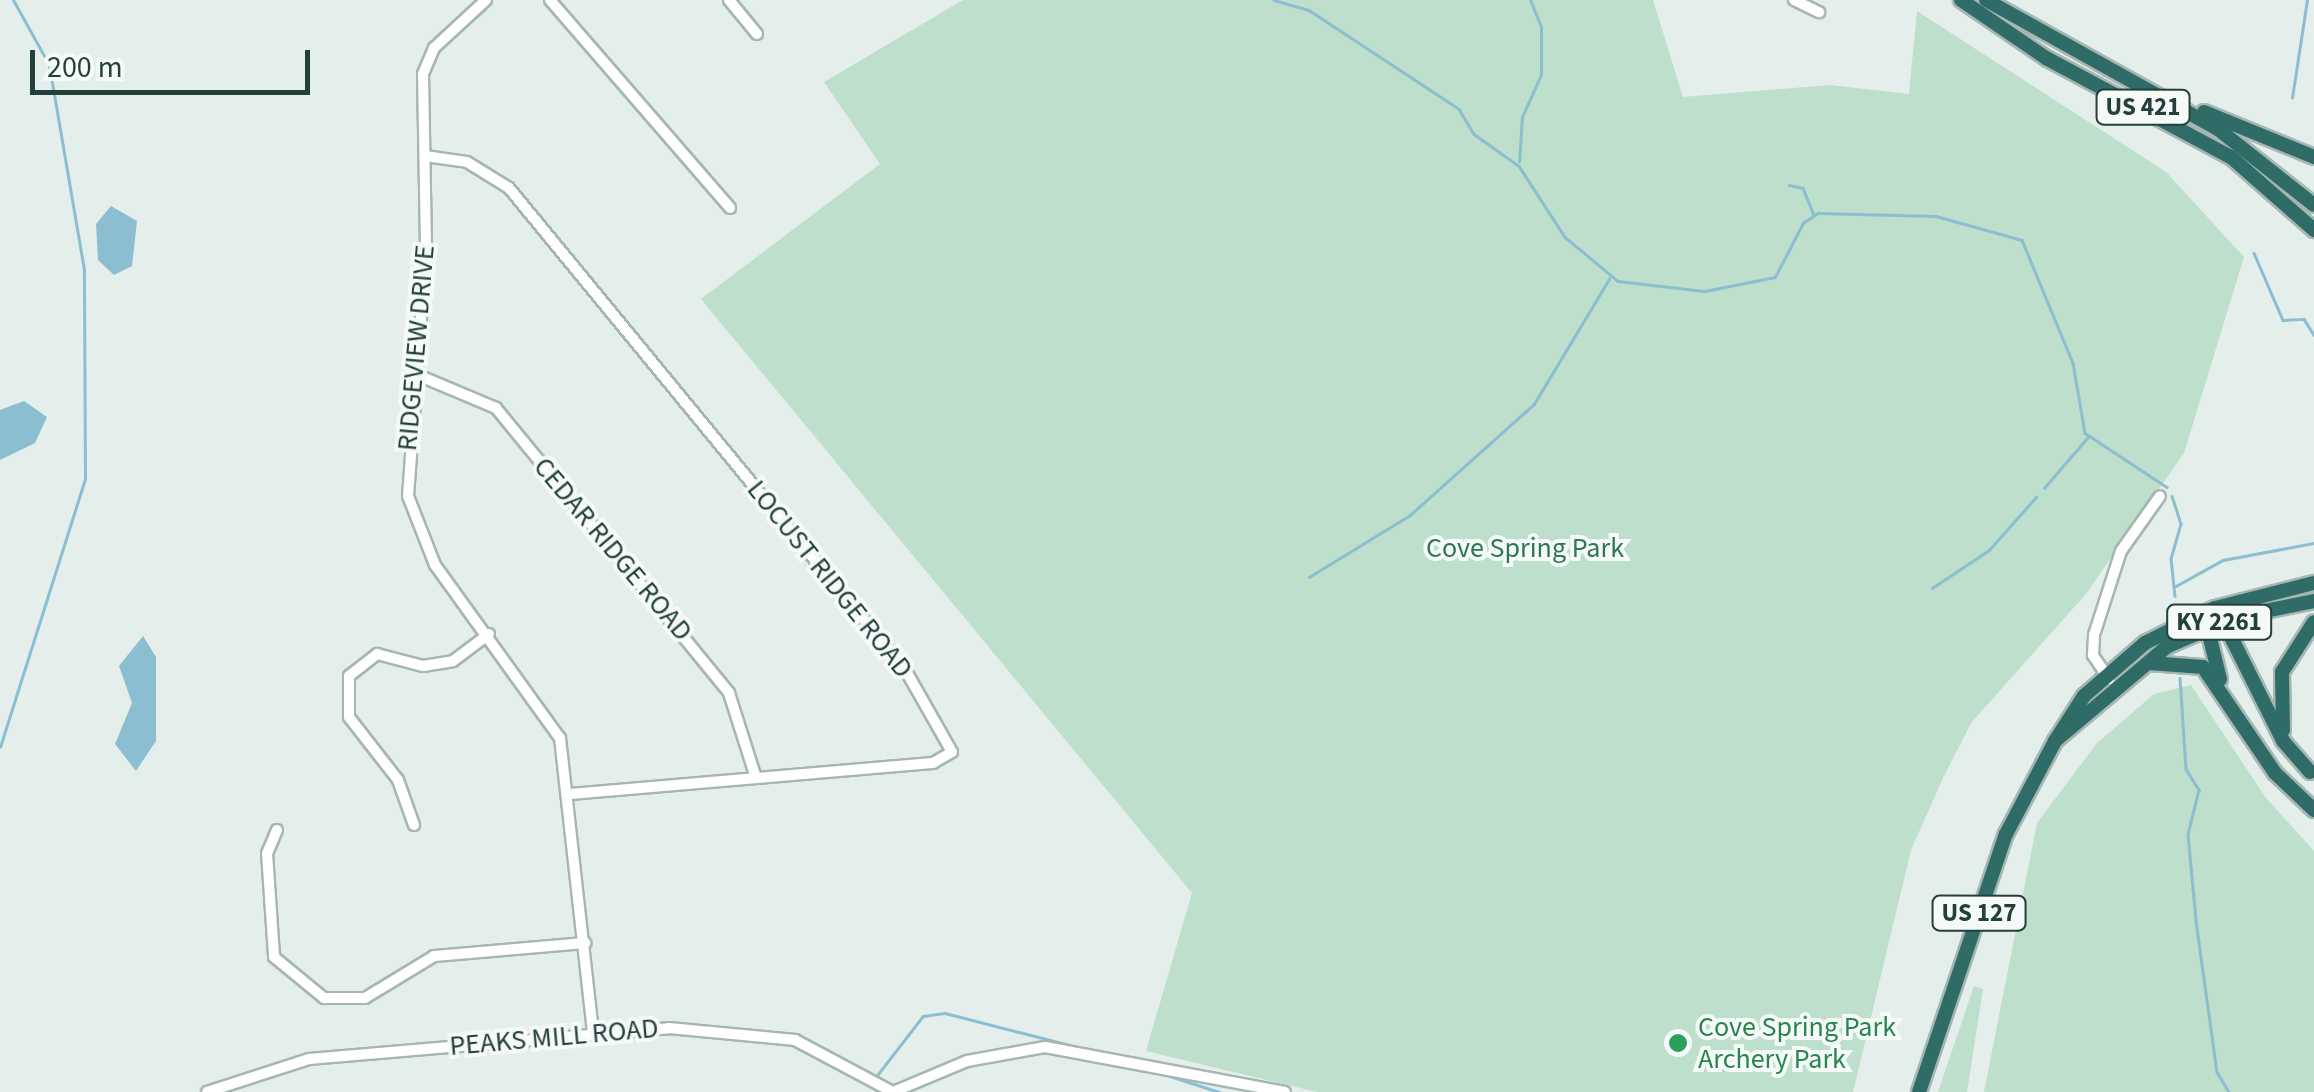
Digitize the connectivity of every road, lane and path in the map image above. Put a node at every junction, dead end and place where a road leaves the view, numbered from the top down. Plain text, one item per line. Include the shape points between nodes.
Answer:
1 (486, 0) edge
2 (550, 0) edge
3 (729, 0) edge
4 (1794, 0) edge
5 (1961, 0) edge
6 (1986, 0) edge
7 (1819, 12) dead end
8 (757, 34) dead end
9 (2144, 90) junction
10 (424, 156) junction
11 (2314, 157) edge
12 (2314, 206) edge
13 (730, 208) dead end
14 (2314, 230) edge
15 (413, 373) junction
16 (2160, 496) dead end
17 (2310, 584) edge
18 (2314, 601) edge
19 (2214, 613) junction
20 (2314, 622) edge
21 (2207, 628) junction
22 (489, 634) junction
23 (2134, 668) junction
24 (2110, 679) junction
25 (2227, 696) junction
26 (2312, 774) edge
27 (756, 778) junction
28 (572, 794) junction
29 (2314, 810) edge
30 (414, 825) dead end
31 (277, 830) dead end
32 (586, 943) junction
33 (594, 1032) junction
34 (207, 1092) edge
35 (893, 1092) edge
36 (1286, 1092) edge
37 (1919, 1092) edge

1 - 10 street, RIDGEVIEW DRIVE via 434,48 423,74
2 - 13 street
3 - 8 street
4 - 7 street
5 - 14 highway, US 421 via 2046,58 2231,156
6 - 9 highway, US 421
9 - 11 highway
9 - 12 highway, US 421 via 2244,146
10 - 15 street, RIDGEVIEW DRIVE
10 - 27 street, LOCUST RIDGE ROAD via 468,162 509,188 894,656 952,752 933,762
15 - 22 street, RIDGEVIEW DRIVE via 404,446 418,530
15 - 27 street, CEDAR RIDGE ROAD via 496,408 729,693
16 - 24 street via 2122,551 2096,627 2092,649
17 - 19 highway, US 127
18 - 19 highway, KY 2261
19 - 21 highway
19 - 24 highway, US 127
19 - 26 highway via 2283,741
20 - 26 highway via 2287,658 2279,700 2288,743
21 - 23 highway, KY 2261
21 - 25 highway
22 - 28 street, RIDGEVIEW DRIVE via 560,738
22 - 30 street via 436,666 377,654 345,685 349,717 398,780
23 - 24 highway, US 127
23 - 25 highway, US 127 via 2194,662
24 - 37 highway, US 127 via 2055,742 2006,834
25 - 29 highway, US 127 via 2275,773
27 - 28 street, LOCUST RIDGE ROAD
28 - 32 street, RIDGEVIEW DRIVE
31 - 32 street via 267,853 274,957 324,998 365,998 444,954
32 - 33 street, RIDGEVIEW DRIVE
33 - 34 street, PEAKS MILL ROAD via 310,1059
33 - 35 street, PEAKS MILL ROAD via 770,1035 842,1058
35 - 36 street via 966,1061 1045,1047

